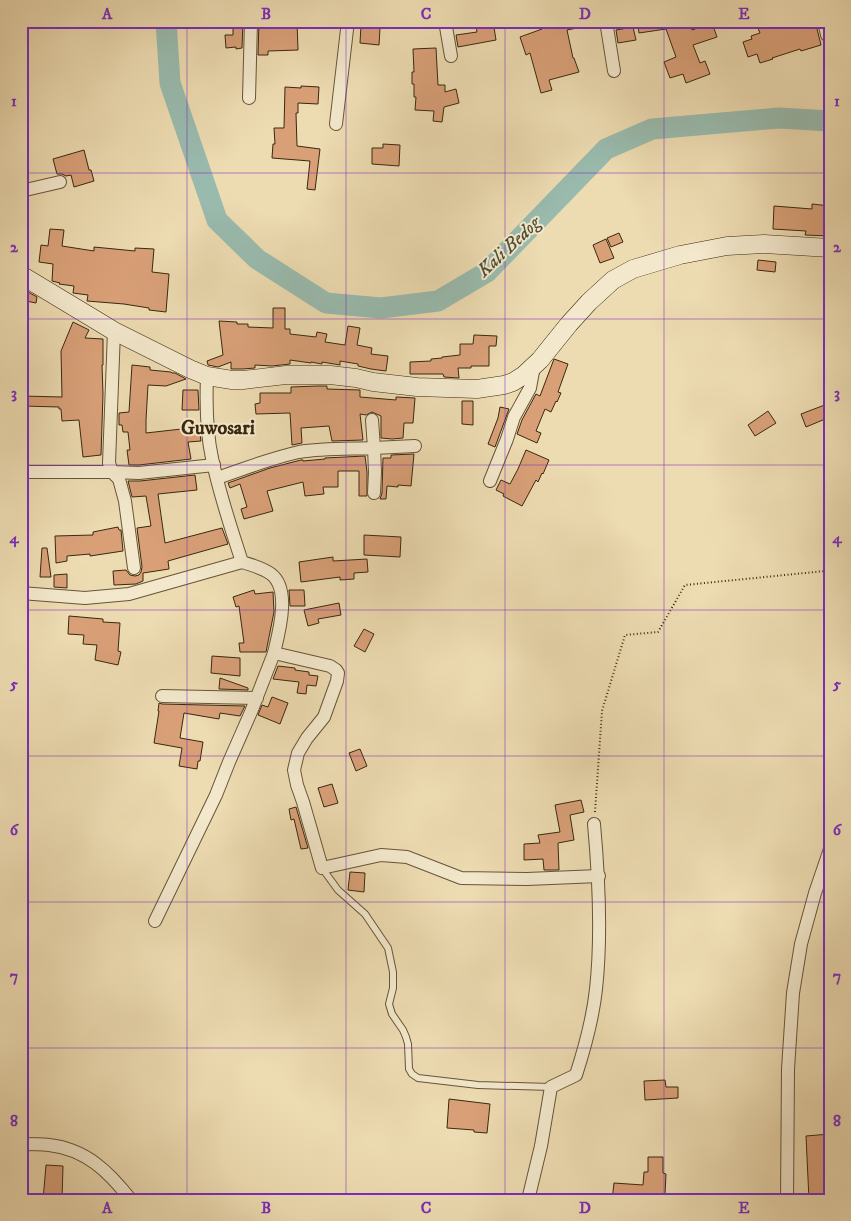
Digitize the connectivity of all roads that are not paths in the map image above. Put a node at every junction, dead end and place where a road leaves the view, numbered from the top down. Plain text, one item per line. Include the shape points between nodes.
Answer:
1 (251, 21) edge
2 (348, 21) edge
3 (446, 21) edge
4 (606, 21) edge
5 (824, 21) edge
6 (827, 36) dead end
7 (451, 56) dead end
8 (614, 71) dead end
9 (249, 98) dead end
10 (336, 124) dead end
11 (60, 182) dead end
12 (21, 191) edge
13 (830, 248) edge
14 (21, 275) edge
15 (114, 331) junction
16 (534, 366) junction
17 (207, 376) junction
18 (372, 420) dead end
19 (415, 446) dead end
20 (374, 448) junction
21 (214, 465) junction
22 (21, 472) edge
23 (112, 472) junction
24 (217, 478) junction
25 (490, 481) dead end
26 (374, 494) dead end
27 (242, 562) junction
28 (134, 568) dead end
29 (21, 593) edge
30 (274, 653) junction
31 (162, 696) dead end
32 (257, 698) junction
33 (594, 824) road end
34 (830, 849) edge
35 (322, 868) junction
36 (598, 876) junction
37 (155, 921) dead end
38 (551, 1087) junction
39 (21, 1144) edge
40 (131, 1200) edge
41 (528, 1200) edge
42 (787, 1200) edge

1 - 9 street
2 - 10 street
3 - 7 street
4 - 8 street
5 - 6 street
11 - 12 street
13 - 16 main road via 764,244 727,246 633,269 613,280 588,302
14 - 15 main road
15 - 17 main road
15 - 23 street via 109,463
16 - 17 main road via 513,382 477,389 416,387 330,375 286,375 243,380
16 - 25 street via 530,388 514,417
17 - 21 street via 206,406
18 - 20 street
19 - 20 street
20 - 24 street via 301,452
20 - 26 street
21 - 23 street via 139,473
21 - 24 street
22 - 23 street
23 - 28 street via 119,479 125,501
24 - 27 street
27 - 29 street via 129,594 85,598
27 - 30 street via 265,570 280,584 282,605
30 - 32 street
30 - 35 street via 330,666 338,674 324,718 298,752 294,770
31 - 32 street
32 - 37 street via 216,795
33 - 36 street
34 - 42 street via 801,944 793,993 788,1070
35 - 36 street via 381,855 407,857 461,878 527,880
35 - 38 lane via 338,890 365,914 388,948 393,972 389,1004 406,1037 412,1074 418,1078 478,1085
36 - 38 street via 599,939 589,1034 576,1075
38 - 41 street
39 - 40 street via 49,1145 79,1152 105,1170

